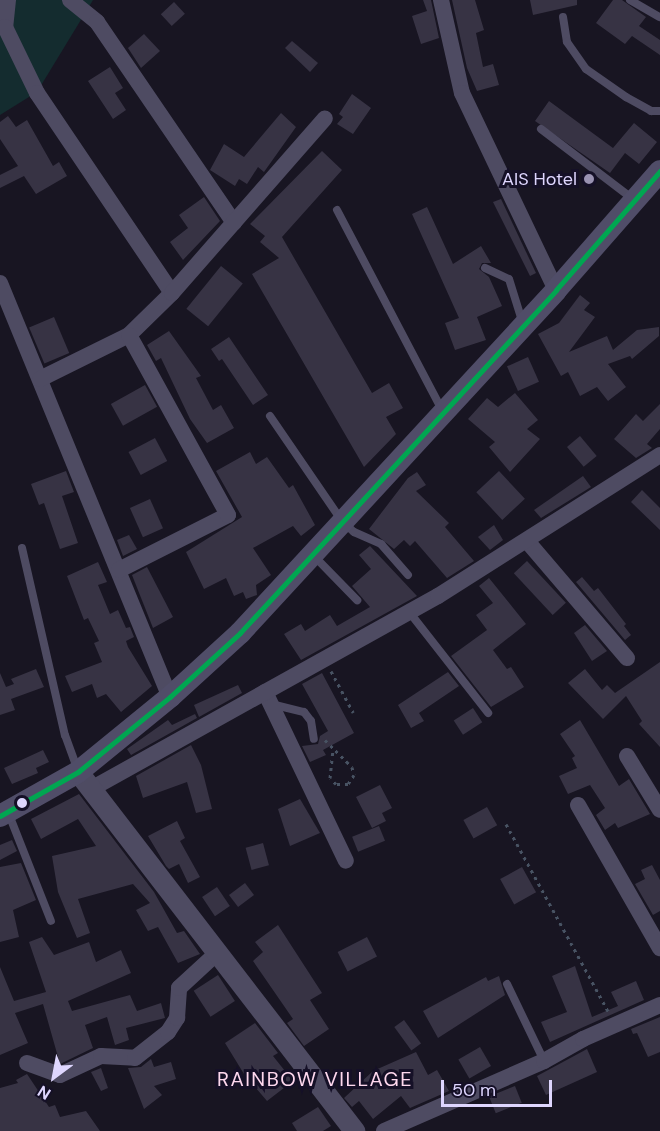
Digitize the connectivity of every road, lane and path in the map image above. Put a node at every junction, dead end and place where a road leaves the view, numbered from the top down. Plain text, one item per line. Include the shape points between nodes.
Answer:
1 (8, 0) edge
2 (70, 0) edge
3 (441, 0) edge
4 (630, 0) edge
5 (563, 17) dead end
6 (660, 17) edge
7 (660, 111) edge
8 (325, 118) dead end
9 (541, 129) dead end
10 (660, 171) edge
11 (635, 201) junction
12 (336, 210) dead end
13 (234, 223) junction
14 (485, 268) dead end
15 (0, 283) edge
16 (556, 290) junction
17 (172, 293) junction
18 (523, 324) junction
19 (129, 335) junction
20 (40, 379) junction
21 (444, 412) junction
22 (270, 416) dead end
23 (660, 455) edge
24 (342, 521) junction
25 (527, 541) junction
26 (22, 548) dead end
27 (312, 553) junction
28 (119, 570) junction
29 (408, 575) dead end
30 (357, 600) dead end
31 (410, 613) junction
32 (627, 658) dead end
33 (325, 660) junction
34 (170, 697) junction
35 (268, 698) junction
36 (353, 712) dead end
37 (488, 713) dead end
38 (314, 739) dead end
39 (333, 751) joint
40 (627, 756) dead end
41 (85, 781) junction
42 (578, 805) dead end
43 (660, 810) edge
44 (4, 814) edge
45 (506, 824) dead end
46 (346, 861) dead end
47 (51, 921) dead end
48 (660, 948) edge
49 (218, 952) junction
50 (507, 984) dead end
51 (660, 1005) edge
52 (616, 1025) junction
53 (544, 1061) junction
54 (27, 1063) dead end
55 (354, 1131) edge
56 (384, 1131) edge

1 - 17 street via 4,27 38,93
2 - 13 street via 97,22
3 - 16 street via 462,93
4 - 6 lane
5 - 7 lane via 567,42 586,69 626,97 651,111
8 - 13 street
9 - 11 lane
10 - 11 main road
11 - 16 main road
12 - 21 lane
13 - 17 street
14 - 18 lane via 509,279
15 - 20 street
16 - 18 main road
17 - 19 street
18 - 21 main road
19 - 20 street
19 - 28 street via 228,515
20 - 28 street
21 - 24 main road
22 - 24 lane
23 - 25 street
24 - 27 main road
24 - 29 lane via 354,532 381,544
25 - 31 street
25 - 32 street
26 - 41 lane via 65,735
27 - 30 lane
27 - 34 main road via 240,633
28 - 34 street
31 - 33 street
31 - 37 lane
33 - 35 street
33 - 36 path
34 - 41 main road
35 - 38 lane via 304,712 311,721
35 - 41 street
35 - 46 street
39 - 39 path via 353,770 353,778 344,786 330,778
40 - 43 street
41 - 44 main road
41 - 49 street
42 - 48 street
44 - 47 lane
45 - 52 path
49 - 54 street via 185,978 176,998 177,1018 168,1032 135,1058 101,1056 60,1075
49 - 55 street
50 - 53 lane
51 - 52 street
52 - 53 street
53 - 56 street

